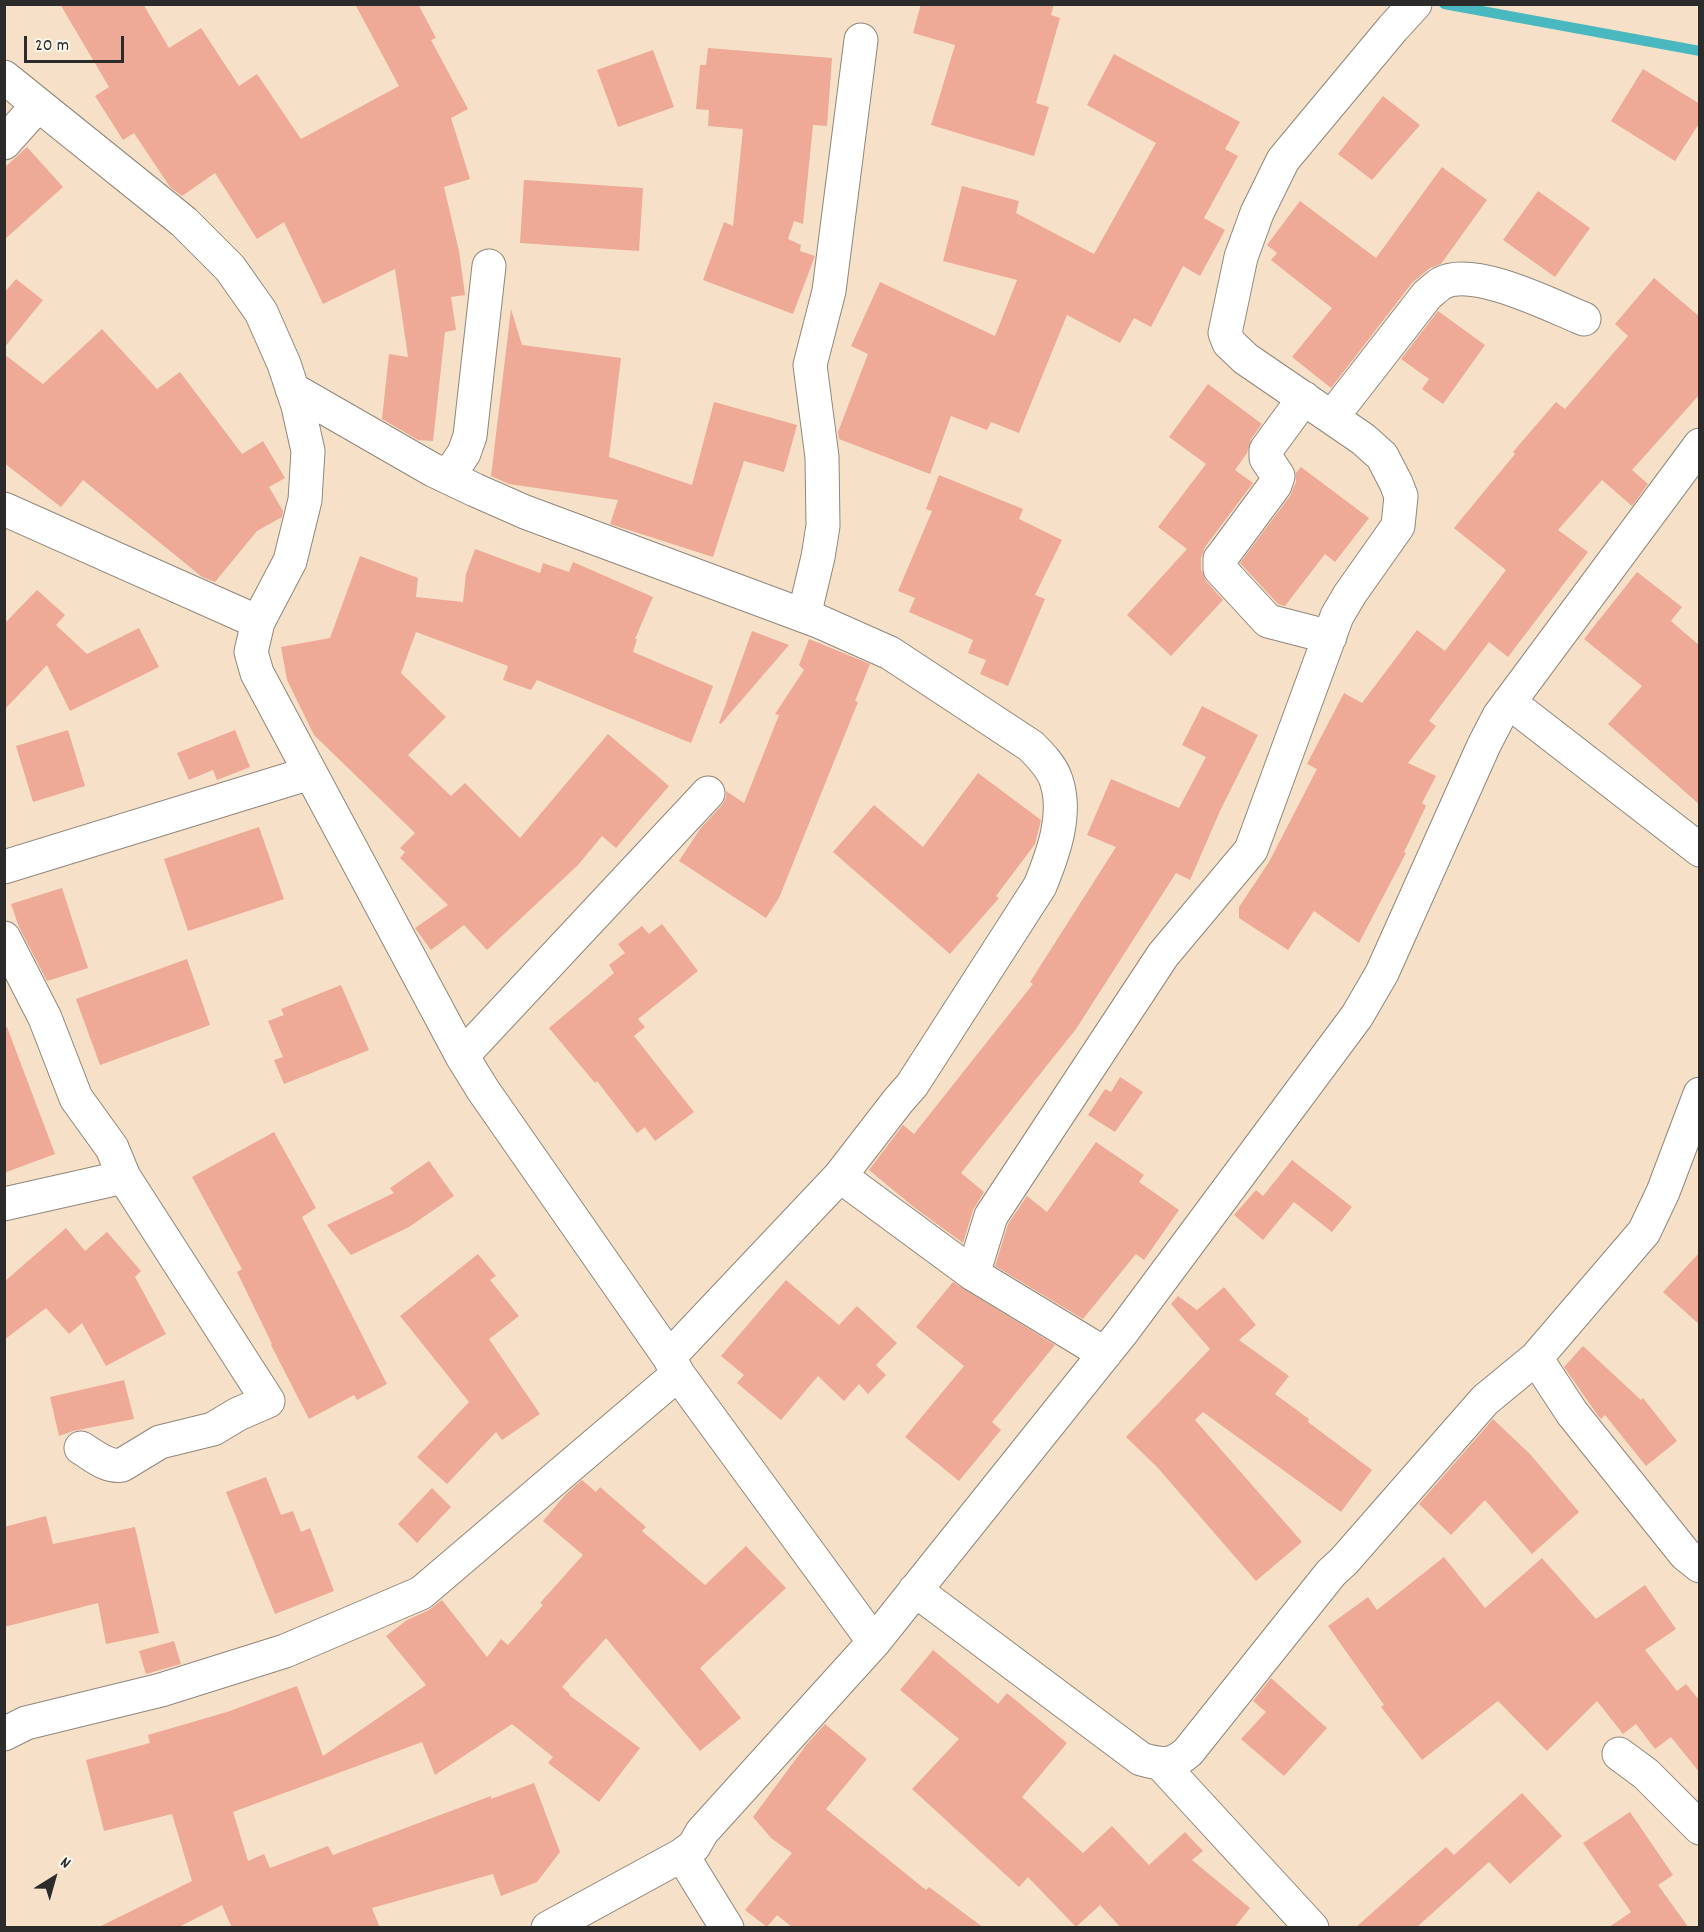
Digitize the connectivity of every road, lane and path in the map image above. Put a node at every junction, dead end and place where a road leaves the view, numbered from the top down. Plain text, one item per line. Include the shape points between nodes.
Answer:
1 (1414, 4) edge
2 (861, 40) dead end
3 (4, 77) edge
4 (38, 105) junction
5 (4, 143) edge
6 (489, 266) dead end
7 (1584, 320) dead end
8 (292, 389) junction
9 (1304, 398) junction
10 (1332, 417) junction
11 (1700, 445) edge
12 (448, 477) junction
13 (4, 509) edge
14 (804, 616) junction
15 (258, 622) junction
16 (1330, 637) junction
17 (1509, 702) junction
18 (310, 772) junction
19 (708, 793) dead end
20 (1700, 850) edge
21 (4, 867) edge
22 (4, 938) edge
23 (462, 1056) junction
24 (1700, 1094) edge
25 (840, 1176) junction
26 (124, 1177) junction
27 (4, 1204) edge
28 (973, 1274) junction
29 (1105, 1354) junction
30 (1536, 1358) junction
31 (674, 1366) junction
32 (81, 1448) dead end
33 (1700, 1566) edge
34 (915, 1590) junction
35 (874, 1642) junction
36 (4, 1734) edge
37 (1619, 1754) dead end
38 (1162, 1765) junction
39 (1700, 1828) edge
40 (682, 1855) junction
41 (548, 1928) edge
42 (727, 1928) edge
43 (1312, 1928) edge

1 - 9 street via 1284,160 1257,213 1241,257 1225,333 1228,343
2 - 14 street via 829,291 810,365 822,457 823,526
3 - 4 street
4 - 5 street
4 - 8 street via 184,222 230,268 261,312
6 - 12 street via 470,436
7 - 10 street via 1505,286 1459,280 1443,283 1427,295
8 - 12 street
8 - 15 street via 308,451 305,500 290,561
9 - 10 street
9 - 16 street via 1266,450 1266,458 1278,476 1275,485 1220,559 1220,569 1268,621
10 - 16 street via 1382,456 1401,496 1398,526 1343,604
11 - 17 street
12 - 14 street via 525,512
13 - 15 street
14 - 25 street via 890,653 1031,746 1056,778 1060,796 1055,843 1040,885 912,1085
15 - 18 street via 251,652 257,673
16 - 28 street via 1251,850 1163,955 991,1216
17 - 20 street
17 - 29 street via 1484,745 1382,973 1357,1016
18 - 21 street
18 - 23 street
19 - 23 street
22 - 26 street via 45,1018 76,1098 112,1148
23 - 31 street
24 - 30 street via 1644,1232
25 - 28 street
25 - 31 street
26 - 27 street
26 - 32 street via 268,1401 213,1429 160,1442 122,1465 105,1463
28 - 29 street
29 - 34 street
30 - 33 street via 1572,1413 1684,1554
30 - 38 street via 1485,1400 1331,1572 1188,1752 1178,1761
31 - 35 street
31 - 36 street via 421,1593 285,1651 160,1690 26,1723
34 - 35 street
34 - 38 street via 1141,1759
35 - 40 street
37 - 39 street via 1646,1774
38 - 43 street
40 - 41 street
40 - 42 street

